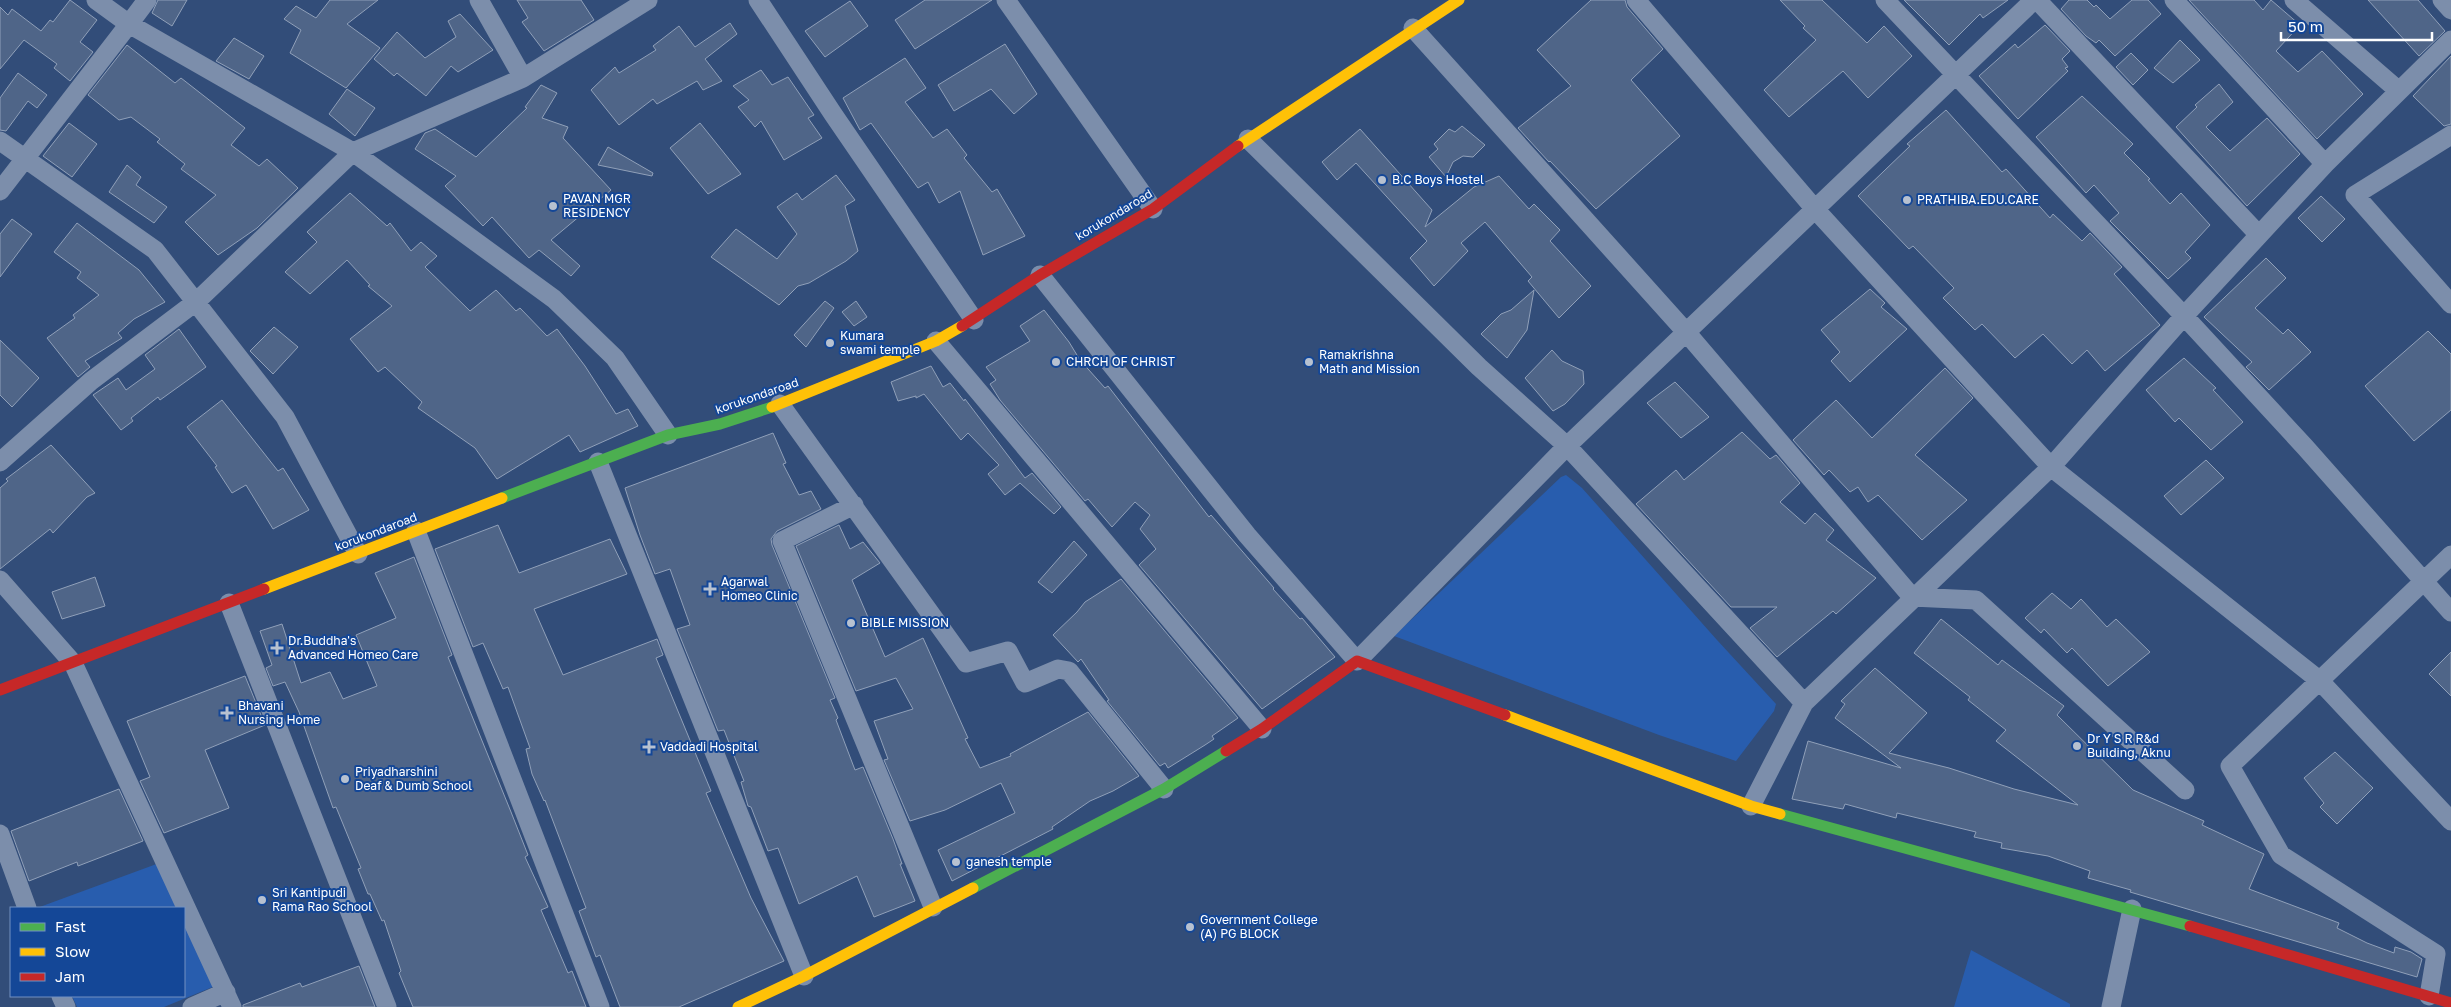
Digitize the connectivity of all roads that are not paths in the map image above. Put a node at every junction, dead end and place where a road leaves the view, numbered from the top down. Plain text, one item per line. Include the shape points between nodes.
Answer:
1 (96, 0) edge
2 (147, 0) edge
3 (479, 0) edge
4 (648, 0) edge
5 (758, 0) edge
6 (1006, 0) edge
7 (1459, 0) edge
8 (1636, 0) edge
9 (1885, 0) edge
10 (2035, 0) edge
11 (2175, 0) edge
12 (2294, 0) edge
13 (2442, 0) edge
14 (2451, 10) edge
15 (129, 24) junction
16 (1413, 28) junction
17 (2451, 40) edge
18 (1956, 74) junction
19 (523, 78) junction
20 (2399, 91) junction
21 (2451, 135) edge
22 (1248, 140) junction
23 (0, 141) edge
24 (353, 152) junction
25 (25, 159) junction
26 (2325, 164) junction
27 (0, 191) edge
28 (1814, 208) junction
29 (1153, 209) junction
30 (2258, 236) junction
31 (1040, 275) junction
32 (197, 301) junction
33 (2451, 304) edge
34 (2184, 316) junction
35 (974, 320) junction
36 (1686, 332) junction
37 (936, 341) junction
38 (780, 404) junction
39 (668, 435) junction
40 (1567, 446) junction
41 (0, 462) edge
42 (598, 462) junction
43 (2051, 467) junction
44 (854, 505) junction
45 (416, 532) junction
46 (358, 554) junction
47 (2451, 555) edge
48 (0, 580) edge
49 (2422, 582) junction
50 (1912, 598) junction
51 (229, 603) junction
52 (2451, 612) edge
53 (1357, 661) junction
54 (73, 663) junction
55 (2319, 680) junction
56 (0, 690) edge
57 (1804, 703) junction
58 (1262, 729) junction
59 (1164, 789) junction
60 (2185, 790) dead end
61 (1751, 806) junction
62 (2451, 821) edge
63 (0, 834) edge
64 (27, 907) edge
65 (933, 908) junction
66 (2132, 910) junction
67 (804, 976) junction
68 (2429, 996) junction
69 (229, 1000) edge
70 (2451, 1003) edge
71 (192, 1007) edge
72 (387, 1007) edge
73 (600, 1007) edge
74 (738, 1007) edge
75 (2112, 1007) edge

1 - 15 street
2 - 15 street
3 - 19 street
4 - 19 street
5 - 35 street
6 - 29 street
7 - 16 street, korukondaroad
8 - 28 street
9 - 18 street
10 - 18 street
10 - 30 street
11 - 26 street
12 - 20 street
13 - 14 street
15 - 24 street
15 - 25 street
16 - 22 street, korukondaroad
16 - 36 street
17 - 20 street
18 - 28 street
18 - 34 street
19 - 24 street
20 - 26 street
21 - 33 street via 2355,195
22 - 29 street, korukondaroad
22 - 40 street via 1479,367
23 - 25 street
24 - 32 street
24 - 39 street via 554,299 615,358
25 - 27 street
25 - 32 street via 155,250
26 - 30 street
28 - 36 street
28 - 43 street
29 - 31 street, korukondaroad
30 - 34 street
31 - 35 street, korukondaroad
31 - 53 street via 1248,535
32 - 41 street via 91,381
32 - 46 street via 285,418
34 - 43 street
34 - 49 street via 2305,447
35 - 37 street, korukondaroad
36 - 40 street
36 - 50 street
37 - 38 street, korukondaroad
37 - 58 street
38 - 39 street, korukondaroad via 720,424
38 - 44 street
39 - 42 street, korukondaroad
40 - 53 street
40 - 57 street
42 - 45 street, korukondaroad
42 - 67 street
43 - 50 street
43 - 55 street
44 - 59 street via 966,662 1008,651 1025,683 1058,669 1069,670
44 - 65 street via 782,541
45 - 46 street, korukondaroad
45 - 73 street
46 - 51 street, korukondaroad
47 - 49 street
48 - 54 street
49 - 52 street
49 - 55 street
50 - 57 street
50 - 60 street via 1976,600
51 - 54 street, korukondaroad
51 - 72 street
53 - 58 street
53 - 61 street
54 - 56 street, korukondaroad
54 - 69 street
55 - 62 street
55 - 68 street via 2230,766 2281,855 2436,954
57 - 61 street
58 - 59 street
59 - 65 street
61 - 66 street
63 - 64 street
65 - 67 street
66 - 68 street
66 - 75 street
67 - 74 street
68 - 70 street
69 - 71 street

